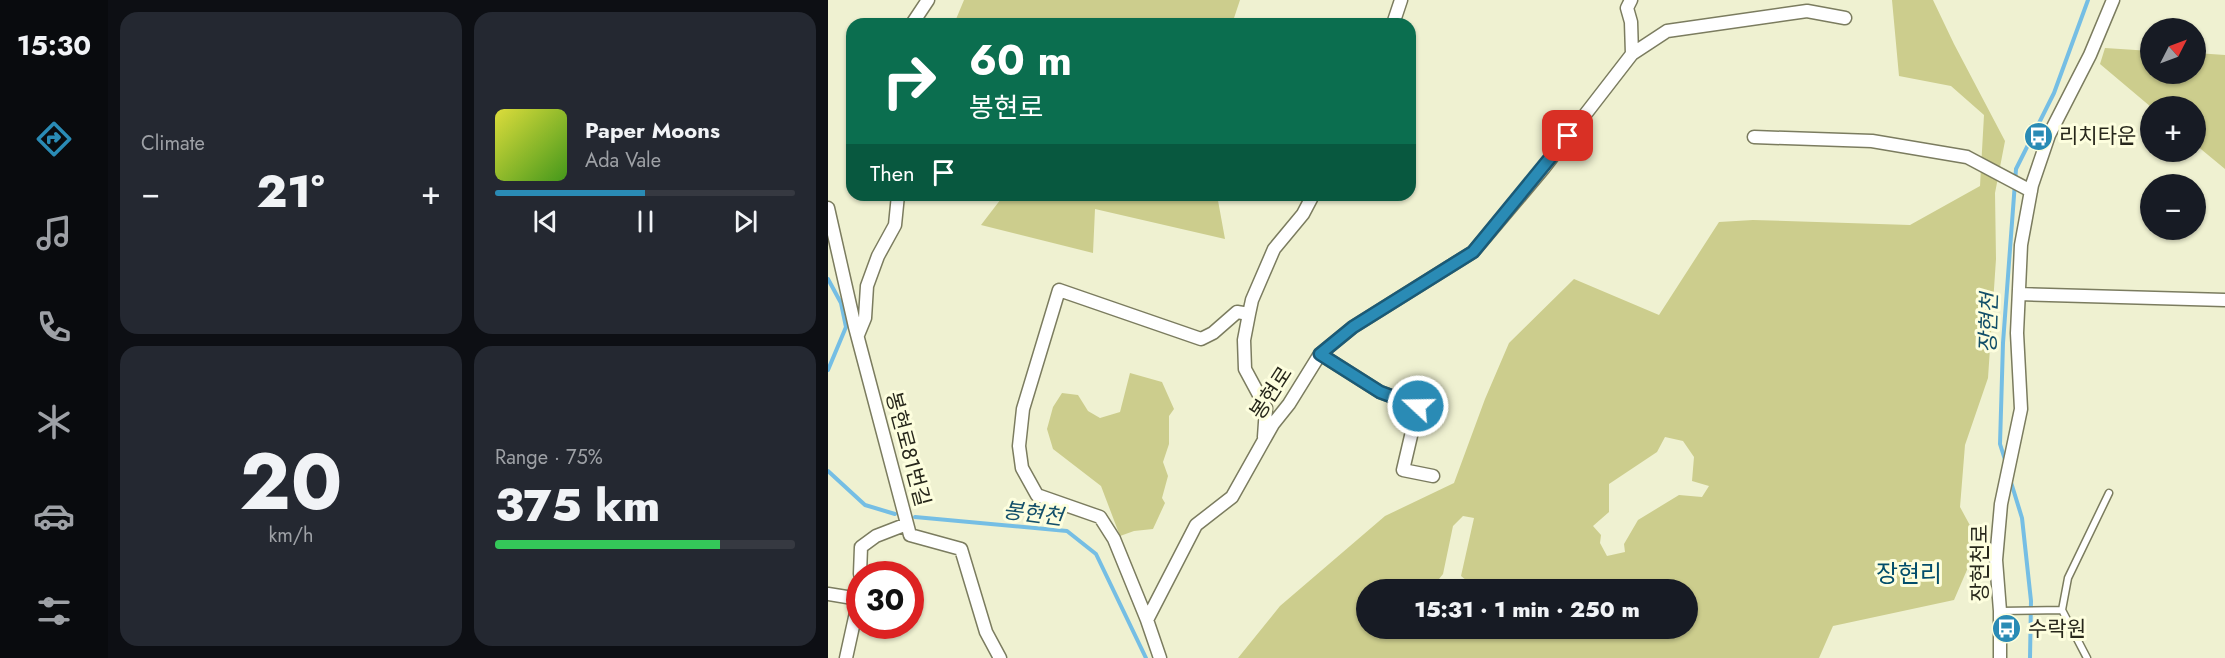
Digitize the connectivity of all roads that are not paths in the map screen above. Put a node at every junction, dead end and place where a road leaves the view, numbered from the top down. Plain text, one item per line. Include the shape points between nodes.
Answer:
1 (928, 0) edge
2 (1401, 0) edge
3 (1631, 0) edge
4 (2113, 0) edge
5 (916, 18) edge
6 (1396, 18) edge
7 (1845, 18) dead end
8 (1632, 54) junction
9 (1754, 137) dead end
10 (2026, 189) junction
11 (897, 201) edge
12 (1310, 201) edge
13 (828, 208) edge
14 (2019, 294) junction
15 (2225, 300) edge
16 (1249, 314) junction
17 (858, 335) junction
18 (1320, 354) junction
19 (1263, 443) junction
20 (1433, 476) dead end
21 (2109, 493) dead end
22 (907, 524) junction
23 (860, 561) edge
24 (828, 594) edge
25 (846, 597) edge
26 (2062, 610) junction
27 (2000, 611) junction
28 (1147, 620) junction
29 (850, 639) edge
30 (846, 658) edge
31 (1000, 658) edge
32 (1160, 658) edge
33 (2000, 658) edge
34 (2086, 658) edge

1 - 5 street
2 - 6 street
3 - 8 street via 1627,8
4 - 10 street, 장현천로
7 - 8 street, 봉현로 via 1807,11 1667,31
8 - 18 street, 봉현로 via 1473,252 1353,327
9 - 10 street via 1872,141 1967,158
10 - 14 street, 장현천로
11 - 17 street via 895,225 867,286 865,318
12 - 16 street via 1274,249
13 - 17 street, 봉현로81번길
14 - 15 street
14 - 27 street, 장현천로 via 2021,409 2001,504 1996,560
16 - 19 street via 1244,340 1245,369 1266,408
16 - 28 street via 1237,312 1201,339 1059,290 1023,409 1019,446 1022,468 1037,495 1100,517 1114,539
17 - 22 street, 봉현로81번길
18 - 19 street, 봉현로
18 - 20 street via 1380,392 1418,406 1403,470
19 - 28 street, 봉현로 via 1232,497 1196,525
21 - 26 lane via 2068,578
22 - 23 street via 876,536 861,547
22 - 31 street, 봉현로81번길 via 910,535 961,549 986,632
24 - 25 street
26 - 27 lane
26 - 34 lane
27 - 33 street, 장현천로
28 - 32 street
29 - 30 street

